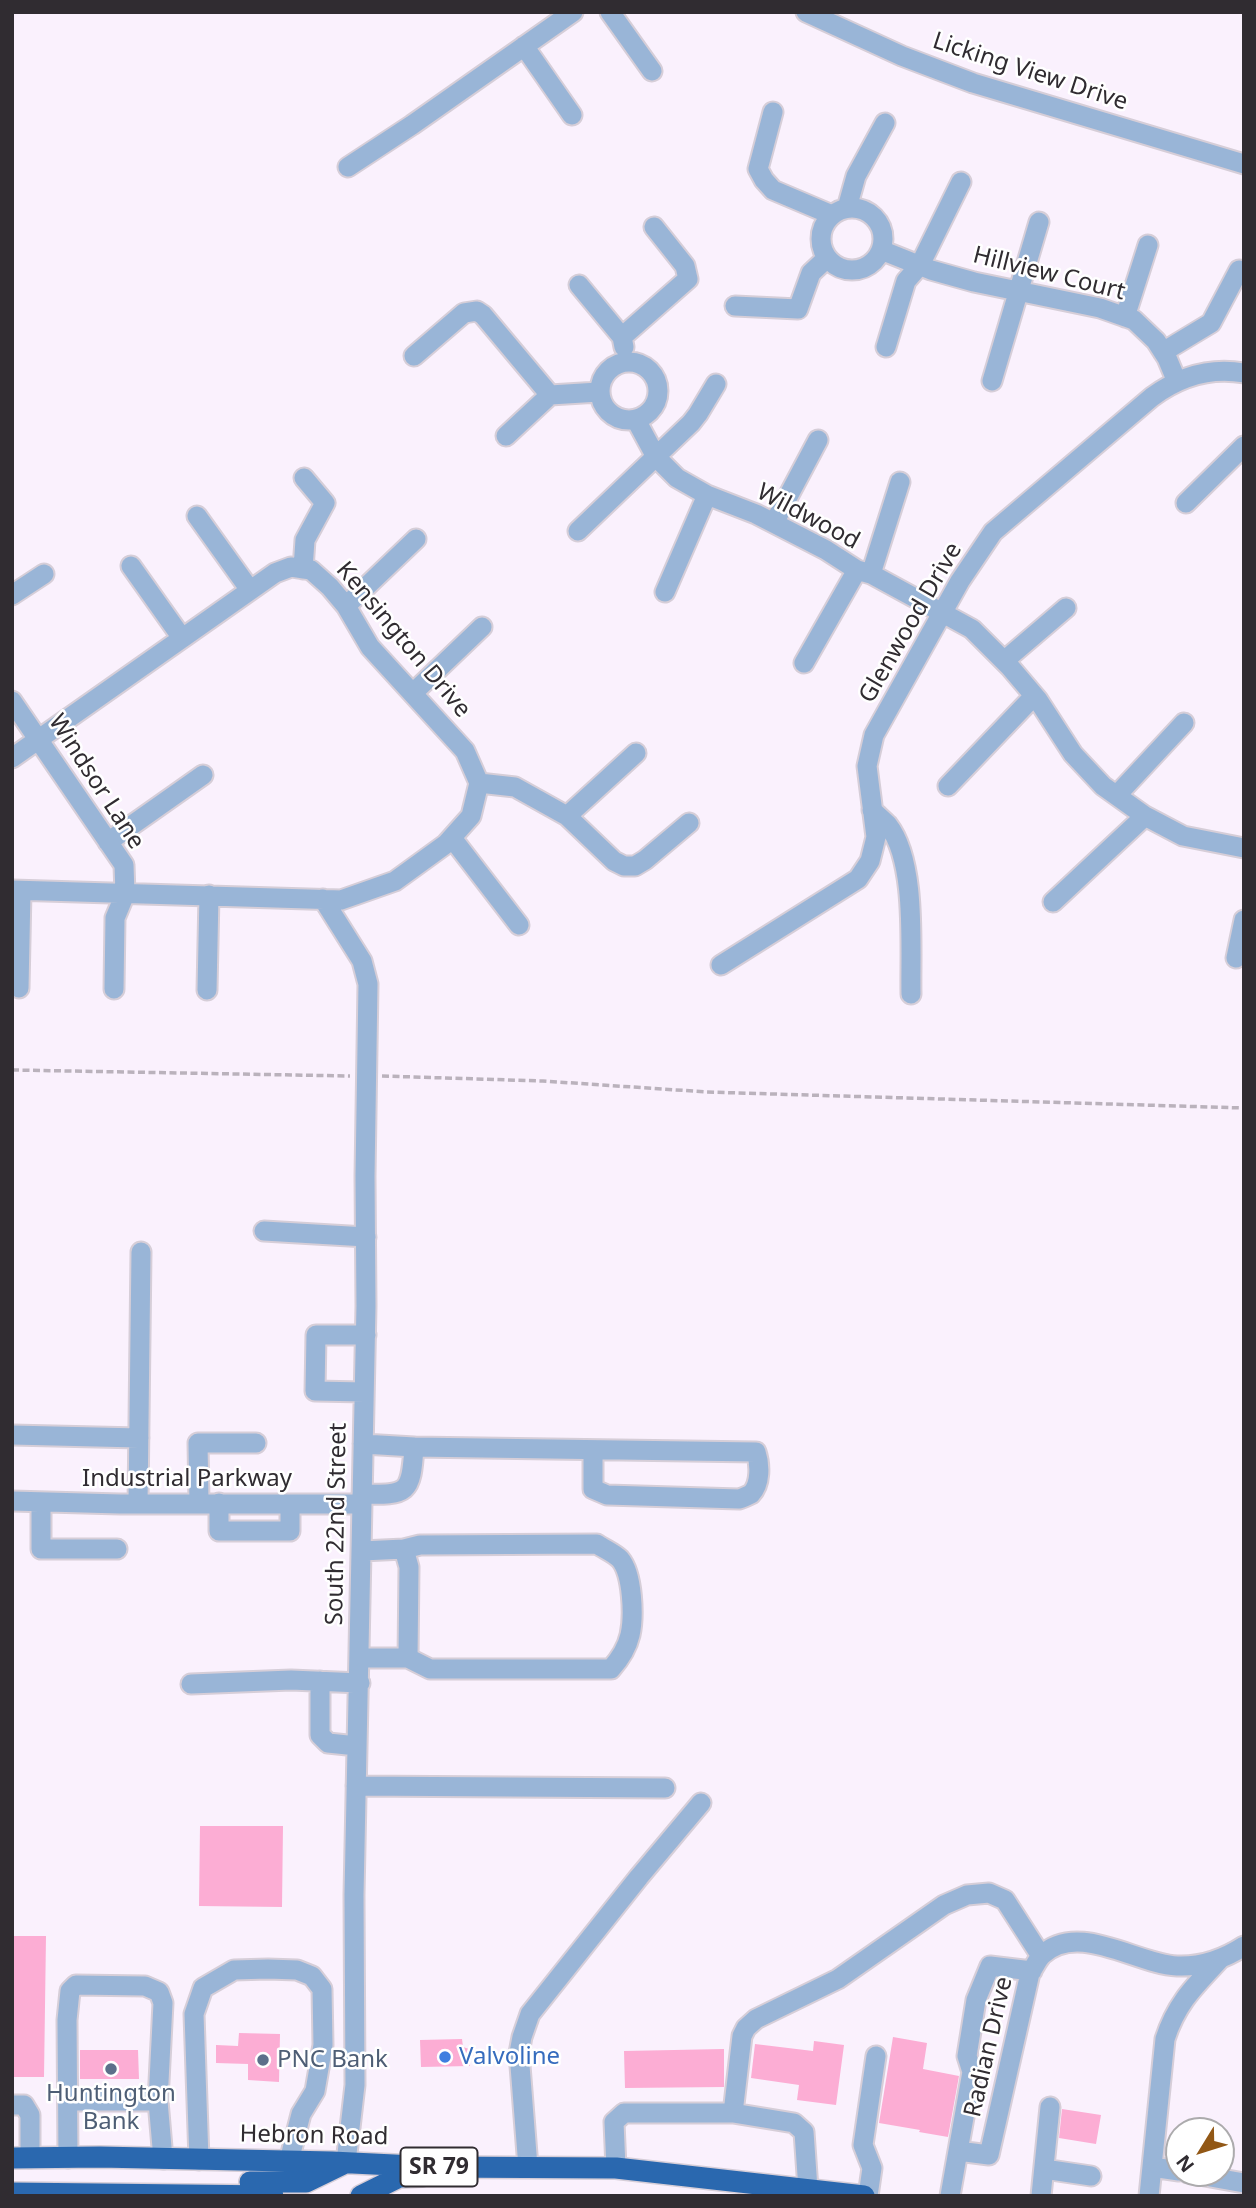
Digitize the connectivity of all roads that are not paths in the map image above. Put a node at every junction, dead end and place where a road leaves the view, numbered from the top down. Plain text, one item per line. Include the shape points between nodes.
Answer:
1 (573, 12) edge
2 (610, 12) edge
3 (806, 12) edge
4 (524, 46) junction
5 (652, 71) dead end
6 (773, 112) dead end
7 (572, 115) dead end
8 (885, 122) dead end
9 (1244, 164) edge
10 (348, 167) dead end
11 (961, 182) dead end
12 (839, 212) junction
13 (1038, 222) dead end
14 (654, 227) dead end
15 (1148, 244) dead end
16 (881, 250) junction
17 (827, 258) junction
18 (920, 265) junction
19 (1239, 270) dead end
20 (579, 285) dead end
21 (1020, 291) junction
22 (735, 306) dead end
23 (1125, 317) junction
24 (622, 337) junction
25 (886, 347) dead end
26 (1163, 352) junction
27 (414, 356) dead end
28 (628, 362) junction
29 (1244, 373) edge
30 (992, 381) dead end
31 (1177, 382) junction
32 (716, 383) dead end
33 (599, 392) junction
34 (550, 395) junction
35 (636, 420) junction
36 (506, 436) dead end
37 (818, 440) dead end
38 (1244, 446) edge
39 (656, 457) junction
40 (304, 478) dead end
41 (900, 482) dead end
42 (707, 495) junction
43 (1186, 503) dead end
44 (197, 516) dead end
45 (774, 523) junction
46 (578, 531) dead end
47 (416, 539) dead end
48 (131, 566) dead end
49 (303, 569) junction
50 (864, 572) junction
51 (44, 573) dead end
52 (250, 590) junction
53 (665, 592) dead end
54 (12, 595) edge
55 (346, 606) junction
56 (1066, 608) dead end
57 (942, 613) junction
58 (482, 627) dead end
59 (182, 638) junction
60 (1004, 661) junction
61 (804, 663) dead end
62 (413, 693) junction
63 (1034, 695) junction
64 (12, 701) edge
65 (1184, 723) dead end
66 (39, 739) junction
67 (636, 753) dead end
68 (12, 758) edge
69 (203, 775) dead end
70 (479, 783) junction
71 (948, 786) dead end
72 (1117, 795) junction
73 (872, 810) junction
74 (567, 816) junction
75 (1145, 816) junction
76 (689, 823) dead end
77 (452, 838) junction
78 (108, 842) junction
79 (1244, 849) edge
80 (17, 890) edge
81 (125, 894) junction
82 (209, 895) junction
83 (323, 899) junction
84 (1053, 902) dead end
85 (1244, 920) edge
86 (519, 925) dead end
87 (1236, 958) dead end
88 (721, 965) dead end
89 (19, 988) dead end
90 (114, 989) dead end
91 (208, 989) dead end
92 (911, 994) dead end
93 (264, 1231) dead end
94 (366, 1237) junction
95 (141, 1252) dead end
96 (366, 1335) junction
97 (364, 1392) junction
98 (12, 1434) edge
99 (139, 1438) junction
100 (256, 1443) dead end
101 (363, 1444) junction
102 (414, 1447) junction
103 (593, 1450) junction
104 (362, 1499) junction
105 (12, 1502) edge
106 (41, 1502) junction
107 (199, 1503) junction
108 (219, 1503) junction
109 (138, 1504) junction
110 (290, 1504) junction
111 (117, 1549) dead end
112 (404, 1549) junction
113 (362, 1551) junction
114 (360, 1658) junction
115 (408, 1658) junction
116 (320, 1681) junction
117 (360, 1683) junction
118 (191, 1684) dead end
119 (357, 1746) junction
120 (356, 1786) junction
121 (665, 1788) dead end
122 (701, 1803) dead end
123 (1244, 1946) edge
124 (1221, 1958) junction
125 (1036, 1963) junction
126 (322, 1989) junction
127 (354, 1993) junction
128 (876, 2056) dead end
129 (68, 2101) junction
130 (158, 2101) junction
131 (12, 2105) edge
132 (1050, 2107) dead end
133 (733, 2113) junction
134 (958, 2151) junction
135 (21, 2158) edge
136 (68, 2158) junction
137 (163, 2159) junction
138 (199, 2160) junction
139 (289, 2161) junction
140 (346, 2162) junction
141 (528, 2167) junction
142 (1152, 2167) junction
143 (582, 2168) junction
144 (616, 2168) junction
145 (1044, 2169) junction
146 (1165, 2169) edge
147 (1091, 2176) dead end
148 (808, 2189) junction
149 (12, 2193) edge
150 (171, 2193) junction
151 (274, 2196) edge
152 (361, 2196) edge
153 (866, 2196) edge
154 (950, 2196) edge
155 (1041, 2196) edge
156 (1149, 2196) edge

1 - 4 street
2 - 5 street
3 - 9 street, Licking View Drive via 973,83
4 - 7 street
4 - 10 street
6 - 12 street via 758,169 764,180 773,190
8 - 12 street
11 - 18 street
12 - 16 street via 858,208 868,212 881,229
12 - 17 street via 822,231
13 - 21 street
14 - 24 street via 685,266 688,279
15 - 23 street
16 - 17 street via 869,265 852,270
16 - 18 street, Hillview Court
17 - 22 street via 811,274 798,309
18 - 21 street, Hillview Court
18 - 25 street via 906,281
19 - 26 street via 1210,324
20 - 24 street
21 - 23 street, Hillview Court via 1100,307
21 - 30 street
23 - 26 street, Hillview Court via 1146,330
24 - 28 street
26 - 31 street, Hillview Court
27 - 34 street via 464,313 477,311
28 - 33 street via 611,368
28 - 35 street via 653,374 658,392 652,410
29 - 31 street, Glenwood Drive via 1227,370
31 - 57 street, Glenwood Drive via 1152,397 993,532
32 - 39 street via 695,418
33 - 34 street
33 - 35 street via 611,415
34 - 36 street
35 - 39 street, Wildwood
37 - 45 street
38 - 43 street
39 - 42 street, Wildwood via 677,478
39 - 46 street
40 - 49 street via 325,503 305,540
41 - 50 street
42 - 45 street, Wildwood
42 - 53 street
44 - 52 street
45 - 50 street, Wildwood
47 - 55 street
48 - 59 street
49 - 52 street, Kensington Drive via 291,567 275,573
49 - 55 street, Kensington Drive via 311,570
50 - 57 street, Wildwood
50 - 61 street
51 - 54 street
52 - 59 street, Kensington Drive
55 - 62 street, Kensington Drive via 370,647
56 - 60 street
57 - 60 street, Wildwood via 972,629
57 - 73 street, Glenwood Drive via 874,735 867,766
58 - 62 street
59 - 66 street, Kensington Drive
60 - 63 street, Wildwood
62 - 70 street, Kensington Drive via 465,751
63 - 71 street
63 - 72 street, Wildwood via 1073,754
64 - 66 street, Windsor Lane
65 - 72 street
66 - 68 street, Kensington Drive
66 - 78 street, Windsor Lane
67 - 74 street
69 - 78 street
70 - 74 street via 515,787
70 - 77 street via 471,816
72 - 75 street, Wildwood
73 - 88 street, Glenwood Drive via 876,837 870,861 858,879
73 - 92 street via 889,826 909,881
74 - 76 street via 624,866 645,860
75 - 79 street, Wildwood via 1183,836
75 - 84 street
77 - 83 street via 395,881 341,900
77 - 86 street
78 - 81 street, Windsor Lane via 124,865
80 - 81 street
80 - 89 street
81 - 82 street
81 - 90 street via 115,918
82 - 83 street
82 - 91 street
83 - 94 street, South 22nd Street via 362,961 368,984
85 - 87 street
93 - 94 street
94 - 96 street, South 22nd Street
95 - 99 street
96 - 97 street, South 22nd Street
96 - 97 street via 316,1335 315,1391
97 - 101 street, South 22nd Street
98 - 99 street
99 - 109 street
100 - 107 street via 198,1443
101 - 102 street
101 - 104 street, South 22nd Street
102 - 103 street
102 - 104 street, Industrial Parkway via 412,1478 405,1488 393,1495
103 - 103 street via 756,1452 757,1484 739,1499 607,1495 593,1489
104 - 110 street, Industrial Parkway
104 - 113 street, South 22nd Street
105 - 106 street, Industrial Parkway
106 - 109 street, Industrial Parkway
106 - 111 street via 41,1549
107 - 108 street, Industrial Parkway
107 - 109 street, Industrial Parkway
108 - 110 street, Industrial Parkway
108 - 110 street via 219,1531 290,1531
112 - 113 street
112 - 115 street via 409,1567
112 - 115 street via 420,1545 597,1544 619,1558 632,1590 630,1635 611,1669 430,1669
113 - 114 street, South 22nd Street
114 - 115 street
114 - 117 street, South 22nd Street
116 - 117 street
116 - 118 street
116 - 119 street via 320,1735 328,1743
117 - 119 street, South 22nd Street
119 - 120 street, South 22nd Street
120 - 121 street
120 - 127 street, South 22nd Street
122 - 141 street via 530,2014 519,2053
123 - 124 street, Radian Drive
124 - 125 street, Radian Drive via 1176,1966 1099,1944 1075,1942 1058,1945
124 - 142 street via 1182,2001 1165,2039
125 - 133 street via 1005,1900 989,1893 967,1895 944,1905 838,1979 746,2028
125 - 134 street, Radian Drive via 989,2155
125 - 134 street via 990,1966 982,1984 967,2056 972,2073
126 - 127 street
126 - 138 street via 312,1976 297,1970 268,1969 234,1970 203,1988 194,2014
126 - 139 street via 323,2045 315,2091 301,2114
127 - 140 street, South 22nd Street via 355,2085
128 - 153 street via 863,2145 872,2168
129 - 130 street
129 - 130 street via 67,2020 70,1991 76,1985 145,1986 159,1992 163,2003
129 - 136 street
130 - 137 street
131 - 135 street via 24,2105 30,2115
132 - 145 street
133 - 144 street via 624,2113 614,2122
133 - 148 street via 794,2123 804,2132
134 - 154 street
135 - 136 highway, Hebron Road / SR 79
136 - 137 highway, Hebron Road / SR 79
137 - 138 highway, Hebron Road / SR 79
138 - 139 highway, Hebron Road / SR 79
139 - 140 highway, Hebron Road / SR 79
140 - 141 highway, Hebron Road / SR 79
140 - 150 highway via 306,2182 187,2182
141 - 143 highway, Hebron Road / SR 79
142 - 146 street
142 - 156 street
143 - 144 highway, Hebron Road / SR 79
143 - 152 highway via 559,2180 400,2177
144 - 148 highway, Hebron Road / SR 79
145 - 147 street
145 - 155 street
148 - 153 highway, Hebron Road / SR 79
149 - 150 highway
150 - 151 highway

